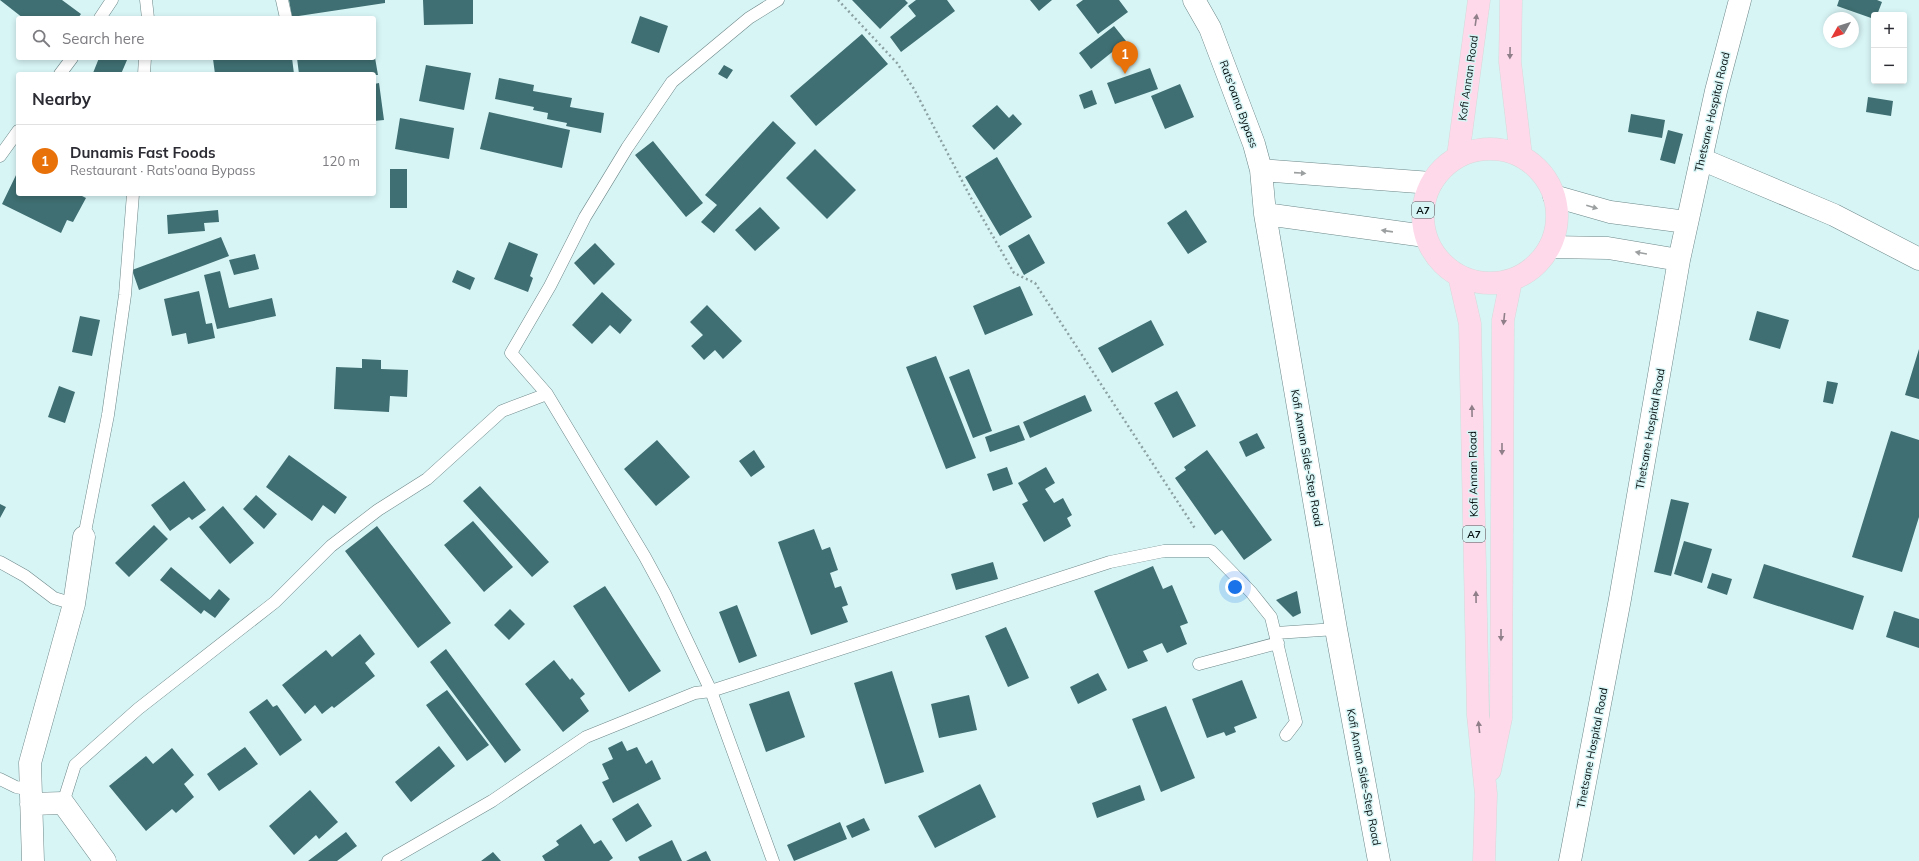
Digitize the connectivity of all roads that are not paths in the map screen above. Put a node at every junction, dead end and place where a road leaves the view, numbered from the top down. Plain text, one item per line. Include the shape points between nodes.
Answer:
1 (112, 0) edge
2 (146, 0) edge
3 (282, 0) edge
4 (778, 0) edge
5 (1194, 0) edge
6 (1479, 0) edge
7 (1511, 0) edge
8 (1740, 0) edge
9 (101, 16) edge
10 (148, 16) edge
11 (286, 16) edge
12 (70, 60) edge
13 (145, 60) edge
14 (62, 72) edge
15 (144, 72) edge
16 (16, 134) edge
17 (0, 156) edge
18 (1458, 156) junction
19 (1521, 156) junction
20 (1701, 159) junction
21 (1261, 170) junction
22 (1431, 183) junction
23 (133, 196) edge
24 (1554, 196) junction
25 (1265, 214) junction
26 (1686, 222) junction
27 (1425, 236) junction
28 (1550, 247) junction
29 (1919, 259) edge
30 (1679, 260) junction
31 (1459, 276) junction
32 (1511, 281) junction
33 (548, 394) junction
34 (84, 538) joint
35 (0, 562) edge
36 (74, 604) junction
37 (1336, 629) junction
38 (1277, 638) junction
39 (1199, 664) dead end
40 (711, 691) junction
41 (1286, 735) dead end
42 (0, 779) edge
43 (1486, 794) junction
44 (31, 797) junction
45 (63, 803) junction
46 (32, 861) edge
47 (105, 861) edge
48 (388, 861) edge
49 (773, 861) edge
50 (1380, 861) edge
51 (1484, 861) edge
52 (1570, 861) edge

1 - 9 lane
2 - 10 lane
3 - 11 lane
4 - 33 lane via 749,18 672,82 627,148 585,217 550,286 511,353
5 - 21 street, Rats'oana Bypass via 1210,28 1254,144
18 -> 6 main road, Kofi Annan Road
7 -> 19 main road via 1510,62
8 - 20 street, Thetsane Hospital Road
12 - 14 lane
13 - 15 lane
16 - 17 lane
18 - 19 main road, A7 via 1479,149 1500,149
18 - 22 main road, A7 via 1442,168
19 - 24 main road, A7 via 1542,173
20 - 26 street, Thetsane Hospital Road
20 - 29 street via 1834,215
21 -> 22 street
21 - 25 street, Rats'oana Bypass
22 - 27 main road, A7 via 1422,209
23 - 34 lane via 125,295 109,408
24 -> 26 street via 1610,212
24 - 28 main road, A7 via 1558,222
27 -> 25 street
25 - 37 street, Kofi Annan Side-Step Road
26 - 30 street, Thetsane Hospital Road
27 - 31 main road, A7 via 1438,260
30 -> 28 street via 1608,248
28 - 32 main road, A7 via 1534,268
30 - 52 street, Thetsane Hospital Road via 1620,600
31 - 32 main road, A7 via 1485,284
43 -> 31 main road, Kofi Annan Road / A7 via 1478,715 1470,324
32 -> 43 main road, Kofi Annan Road / A7 via 1503,320 1501,718
33 - 40 lane via 645,557
33 - 45 lane via 502,411 427,479 378,510 331,546 275,602 138,709 75,765
34 - 36 street
35 - 36 lane via 25,576 54,598
36 - 44 street via 30,762
37 - 38 lane
37 - 50 street, Kofi Annan Side-Step Road
38 - 39 lane
38 - 40 lane via 1271,617 1251,592 1211,551 1164,551 1110,562
38 - 41 lane via 1296,722
40 - 48 lane via 695,693 586,737 492,801
40 - 49 lane
42 - 44 lane
43 - 51 main road, Kofi Annan Road / A7
44 - 45 street
44 - 46 street
45 - 47 street

